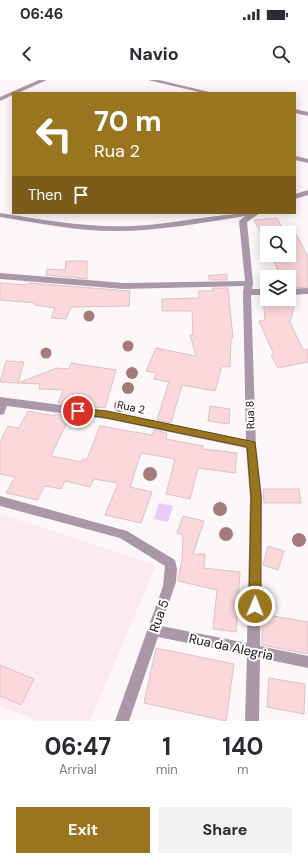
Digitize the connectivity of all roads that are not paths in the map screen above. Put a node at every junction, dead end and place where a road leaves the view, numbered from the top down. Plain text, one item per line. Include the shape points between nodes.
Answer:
1 (44, 80) edge
2 (151, 80) edge
3 (173, 84) junction
4 (15, 92) edge
5 (172, 92) dead end
6 (207, 92) edge
7 (12, 93) edge
8 (0, 99) edge
9 (296, 111) edge
10 (308, 114) edge
11 (296, 158) edge
12 (308, 161) edge
13 (308, 192) edge
14 (296, 196) edge
15 (245, 214) edge
16 (254, 214) edge
17 (0, 215) edge
18 (0, 276) edge
19 (248, 287) junction
20 (260, 290) edge
21 (308, 291) edge
22 (296, 292) edge
23 (1, 405) edge
24 (251, 445) junction
25 (0, 501) edge
26 (154, 630) junction
27 (254, 652) junction
28 (308, 662) edge
29 (122, 721) edge
30 (252, 721) edge

1 - 4 street
2 - 3 street
3 - 5 street
3 - 6 street
7 - 8 street
9 - 10 street
11 - 12 street
13 - 14 street
15 - 17 street via 114,229
16 - 19 street, Rua 8 via 243,221
18 - 19 street via 124,286
19 - 20 street
19 - 24 street, Rua 8
21 - 22 street
23 - 24 street, Rua 2 via 107,415
24 - 27 street, Rua 8 via 256,497
25 - 26 street, Rua 5 via 123,534 171,564 170,588
26 - 27 street, Rua da Alegria
26 - 29 street, Rua 5
27 - 28 street, Rua da Alegria
27 - 30 street, Rua 8

